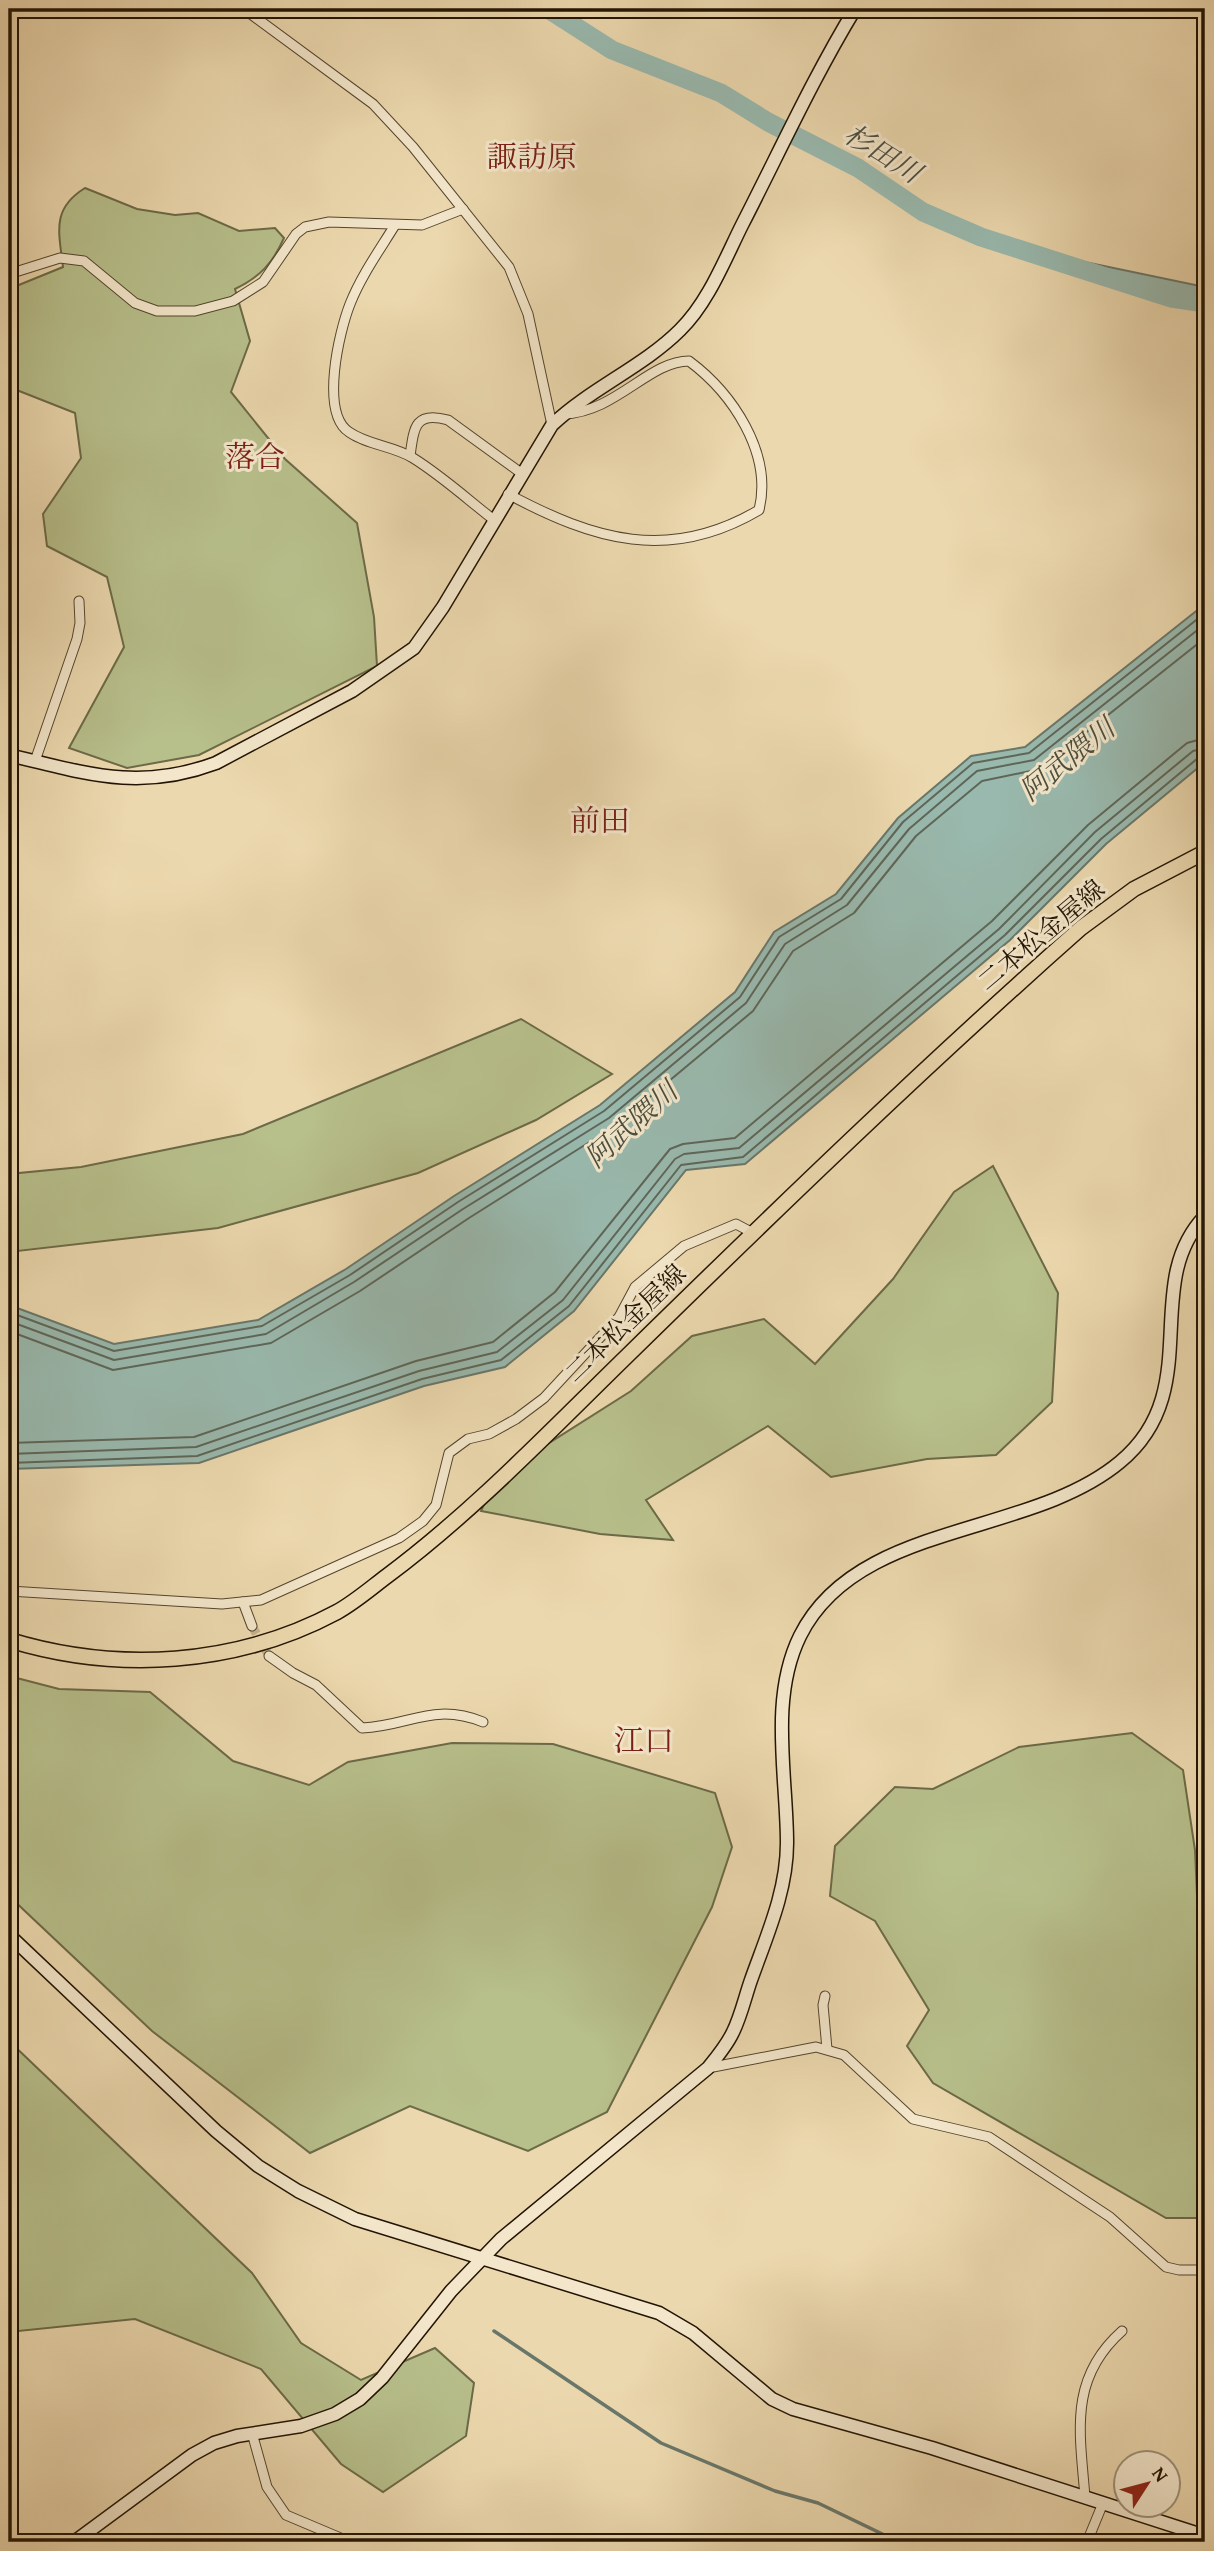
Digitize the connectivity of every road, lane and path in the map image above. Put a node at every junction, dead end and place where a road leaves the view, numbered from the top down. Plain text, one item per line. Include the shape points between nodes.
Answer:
1 (244, 9) edge
2 (855, 9) edge
3 (463, 209) junction
4 (395, 225) junction
5 (9, 274) edge
6 (564, 414) junction
7 (552, 425) junction
8 (410, 456) junction
9 (521, 473) junction
10 (508, 494) junction
11 (494, 520) junction
12 (79, 601) dead end
13 (9, 755) edge
14 (35, 761) junction
15 (1205, 852) edge
16 (1205, 1216) edge
17 (753, 1233) junction
18 (9, 1591) edge
19 (243, 1602) junction
20 (252, 1626) tunnel mouth
21 (9, 1640) edge
22 (269, 1656) tunnel mouth
23 (483, 1722) dead end
24 (9, 1935) edge
25 (825, 1996) dead end
26 (827, 2049) junction
27 (708, 2068) junction
28 (482, 2258) junction
29 (1205, 2270) edge
30 (1122, 2332) dead end
31 (252, 2434) junction
32 (1085, 2497) junction
33 (1104, 2503) junction
34 (1205, 2536) edge
35 (74, 2542) edge
36 (350, 2542) edge
37 (1087, 2542) edge

1 - 3 street via 373,104
2 - 6 street via 705,295 681,330
3 - 4 street via 422,225
3 - 7 street via 509,267 528,314
4 - 5 street via 329,222 305,227 263,282 233,301 195,311 157,311 135,303 84,261 60,258
4 - 8 street via 350,305 340,341 334,407 348,432
6 - 7 street
6 - 10 street via 590,411 668,366 689,361 735,408 755,448 762,481 759,510 690,538 613,538 555,519
7 - 9 street
8 - 9 street via 416,424 434,416 449,420
8 - 11 street
9 - 10 street
10 - 11 street
11 - 14 street via 414,648 352,691 216,763 145,780
12 - 14 street via 77,639
13 - 14 street
15 - 17 main road, 二本松金屋線 via 1134,889 1081,928
16 - 27 street via 1175,1266 1172,1358 1161,1400 1123,1460 1082,1488 868,1567 828,1597 811,1617 792,1655 784,1693 787,1843 782,1886 733,2032
17 - 19 street via 736,1224 684,1247 660,1265 635,1287 619,1317 544,1398 516,1419 468,1439 449,1453 436,1505 413,1530 277,1594
17 - 21 main road, 二本松金屋線 via 429,1545 339,1611 253,1648 171,1659 115,1661
18 - 19 street
19 - 20 street
22 - 23 street via 316,1685 362,1728 440,1712
24 - 28 street via 258,2166 355,2219
25 - 26 street
26 - 27 street via 816,2047
26 - 29 street via 844,2055 913,2119 989,2137 1090,2203 1166,2267
27 - 28 street
28 - 31 street via 360,2399 301,2426
28 - 32 street via 659,2313 693,2333 772,2399 793,2409
30 - 32 street via 1099,2354 1079,2412
31 - 35 street via 214,2442 192,2455
31 - 36 street via 267,2487 286,2515
32 - 33 street
33 - 34 street
33 - 37 street

